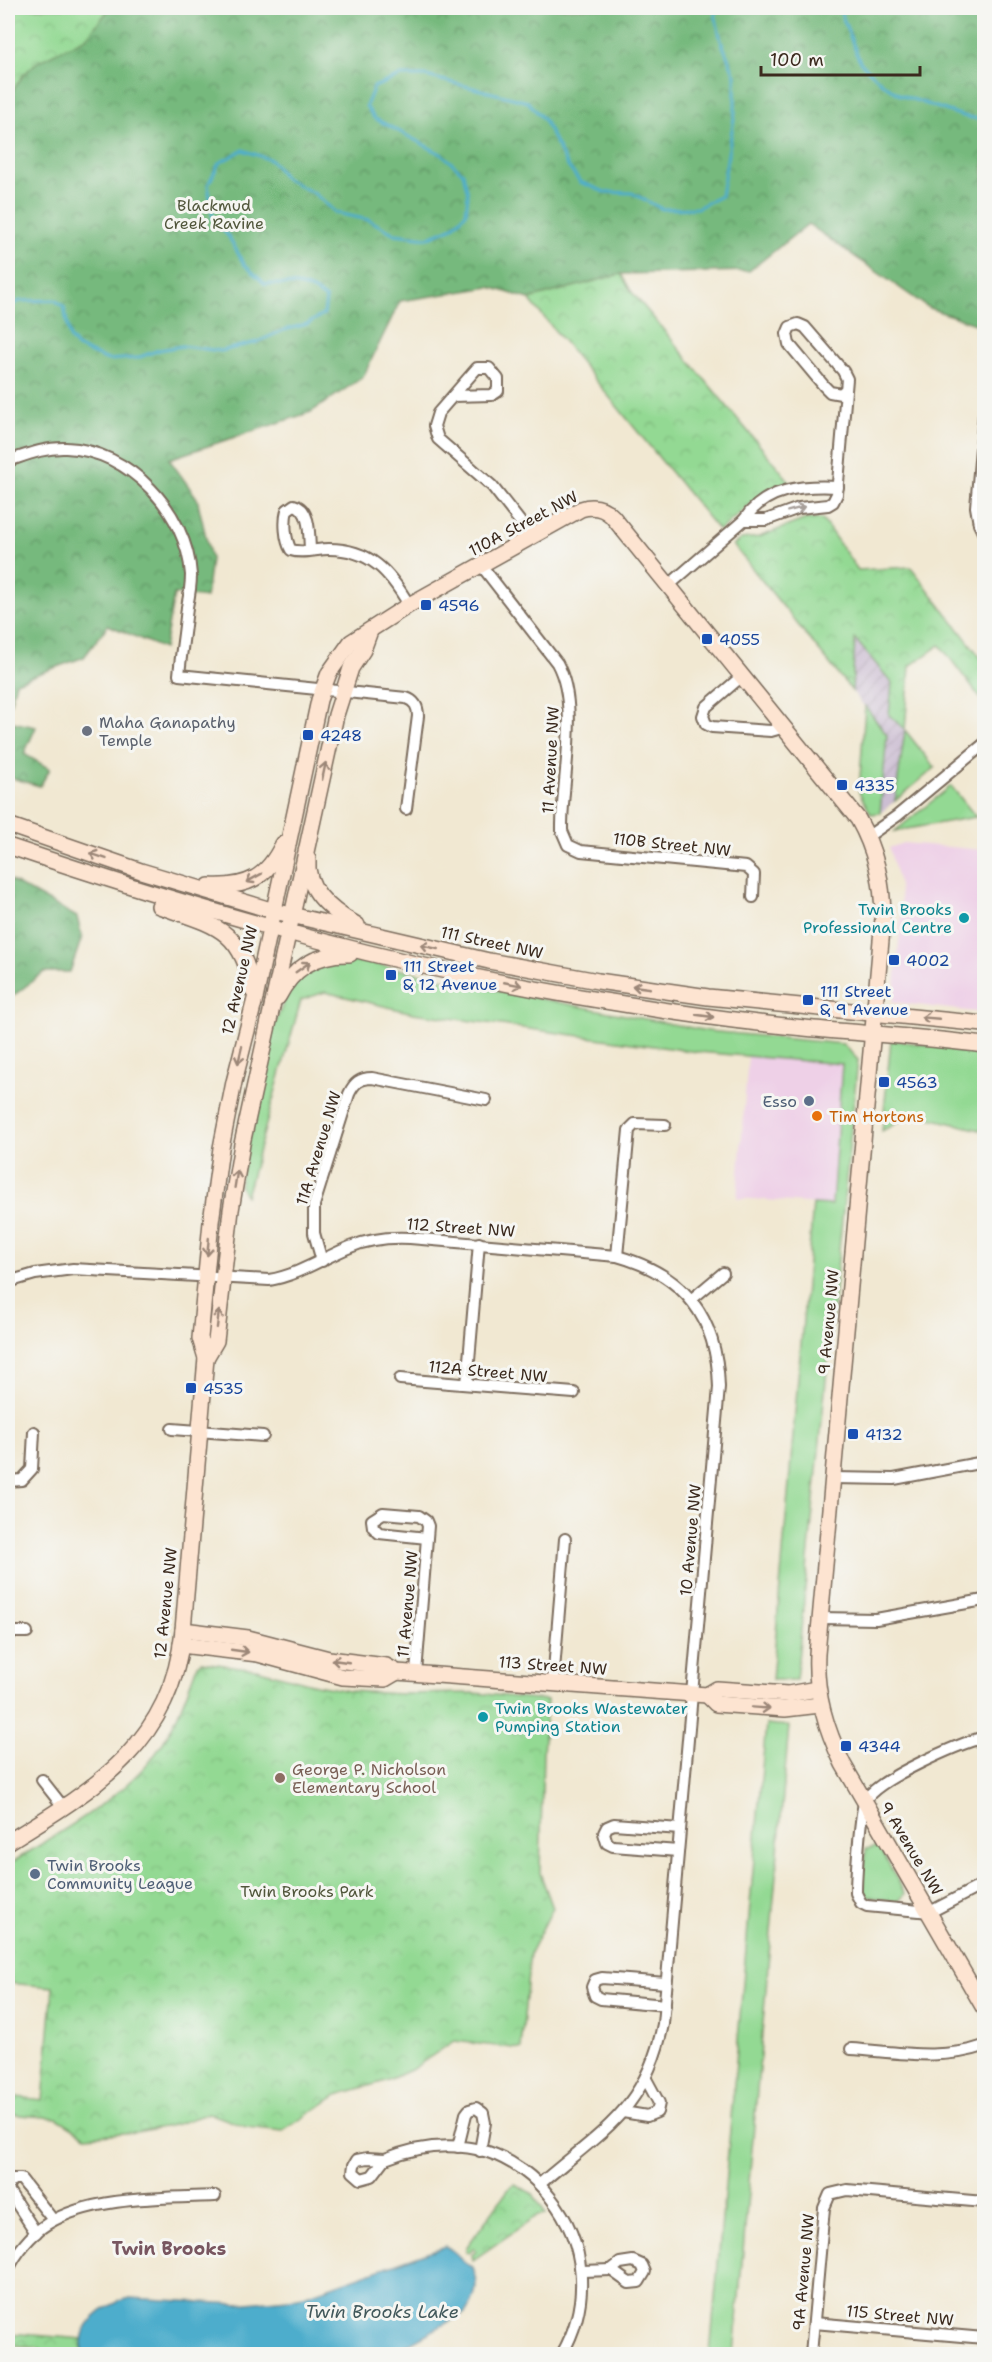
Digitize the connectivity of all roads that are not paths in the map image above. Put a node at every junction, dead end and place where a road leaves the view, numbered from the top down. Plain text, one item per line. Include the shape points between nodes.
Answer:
1 (845, 390) junction
2 (453, 396) dead end
3 (984, 413) edge
4 (983, 447) edge
5 (8, 461) edge
6 (838, 487) junction
7 (744, 520) junction
8 (984, 534) edge
9 (532, 537) junction
10 (310, 550) dead end
11 (481, 566) junction
12 (668, 586) junction
13 (410, 604) junction
14 (742, 676) junction
15 (333, 690) junction
16 (785, 727) junction
17 (984, 744) edge
18 (406, 808) dead end
19 (295, 813) junction
20 (8, 825) edge
21 (311, 828) junction
22 (867, 837) junction
23 (564, 840) joint
24 (8, 846) edge
25 (100, 877) junction
26 (188, 884) junction
27 (753, 897) dead end
28 (274, 910) junction
29 (291, 915) junction
30 (270, 929) junction
31 (287, 933) junction
32 (375, 935) junction
33 (373, 955) junction
34 (255, 999) junction
35 (874, 1013) junction
36 (270, 1014) junction
37 (984, 1024) edge
38 (872, 1033) junction
39 (984, 1045) edge
40 (486, 1100) dead end
41 (665, 1125) dead end
42 (479, 1243) junction
43 (617, 1256) junction
44 (322, 1261) junction
45 (723, 1273) dead end
46 (206, 1276) junction
47 (223, 1278) junction
48 (8, 1282) edge
49 (692, 1299) junction
50 (206, 1358) junction
51 (400, 1378) dead end
52 (467, 1384) junction
53 (574, 1393) dead end
54 (172, 1429) dead end
55 (200, 1431) junction
56 (34, 1432) dead end
57 (262, 1436) dead end
58 (984, 1462) edge
59 (832, 1478) junction
60 (8, 1481) edge
61 (427, 1538) junction
62 (564, 1539) dead end
63 (984, 1600) edge
64 (820, 1618) junction
65 (8, 1632) edge
66 (27, 1632) dead end
67 (182, 1637) junction
68 (416, 1672) junction
69 (553, 1682) junction
70 (817, 1689) junction
71 (699, 1694) junction
72 (820, 1705) junction
73 (984, 1737) edge
74 (42, 1780) dead end
75 (864, 1802) junction
76 (64, 1808) junction
77 (680, 1829) junction
78 (8, 1842) edge
79 (678, 1851) junction
80 (984, 1884) edge
81 (930, 1912) junction
82 (666, 1983) junction
83 (664, 2005) junction
84 (984, 2008) edge
85 (984, 2046) edge
86 (851, 2049) dead end
87 (646, 2079) junction
88 (622, 2112) junction
89 (458, 2147) junction
90 (480, 2151) junction
91 (385, 2159) dead end
92 (540, 2184) junction
93 (8, 2188) edge
94 (215, 2196) dead end
95 (984, 2202) edge
96 (53, 2220) junction
97 (36, 2233) junction
98 (8, 2270) edge
99 (610, 2270) dead end
100 (582, 2271) junction
101 (814, 2323) junction
102 (984, 2338) edge
103 (562, 2355) edge
104 (811, 2355) edge

1 - 1 street via 847,380 843,371 801,325 790,327 789,344 824,386 835,394
1 - 6 street
2 - 9 street via 435,417 435,435 492,486
3 - 4 street
4 - 8 street via 976,507
5 - 15 street via 58,448 92,453 130,470 161,501 181,536 191,573 179,675
6 - 7 street via 806,486 784,491 763,500
7 -> 6 street via 766,520 799,508 828,505 836,499
7 - 12 street
9 - 11 street, 110A Street NW
9 - 12 street, 110A Street NW via 581,509 601,508 612,516
10 - 13 street via 339,550 371,561 390,574
11 - 13 street, 110A Street NW
11 - 23 street, 11 Avenue NW via 557,663 565,679 569,711
12 - 14 street, 110A Street NW
13 - 15 street, 12 Avenue NW via 370,632 363,650
14 - 16 street, 110A Street NW
14 - 16 street via 706,707 706,724 750,731
15 - 18 street via 406,698 417,708
15 - 19 street, 12 Avenue NW
21 -> 15 street, 12 Avenue NW
16 - 22 street, 110A Street NW via 858,819
17 - 22 street
19 -> 26 street via 275,861 259,876 226,887
19 - 28 street, 12 Avenue NW
26 -> 20 street, 111 Street NW
21 - 29 street, 12 Avenue NW
21 - 32 street via 308,867 319,896 335,913
22 - 35 street, 9 Avenue NW via 883,908
23 - 27 street, 110B Street NW via 581,851 746,867 754,874
24 - 25 street
25 - 30 street
25 - 34 street via 135,897 200,920 229,935 240,948 249,970
26 - 28 street, 111 Street NW
28 - 29 street, 111 Street NW
28 - 30 street, 12 Avenue NW
29 - 31 street, 12 Avenue NW
29 - 32 street, 111 Street NW
30 - 31 street
30 - 34 street, 12 Avenue NW
31 - 33 street
31 - 36 street, 12 Avenue NW
35 -> 32 street, 111 Street NW via 708,997 609,982 489,961
36 -> 33 street via 285,984 306,964 336,954
33 -> 38 street via 628,1005
34 -> 46 street, 12 Avenue NW via 221,1149
37 -> 35 street, 111 Street NW
35 - 38 street, 9 Avenue NW
47 -> 36 street, 12 Avenue NW via 242,1144
38 - 39 street
38 - 59 street, 9 Avenue NW
40 - 44 street, 11A Avenue NW via 372,1078 357,1082 349,1094 314,1205 314,1233
41 - 43 street via 635,1124 629,1130
42 - 43 street, 112 Street NW
42 - 44 street, 112 Street NW via 391,1238 358,1244
42 - 52 street
43 - 49 street, 112 Street NW via 653,1269
44 - 47 street, 112 Street NW via 277,1279
45 - 49 street
46 - 47 street, 112 Street NW
46 - 48 street, 112 Street NW via 74,1269
46 - 50 street, 12 Avenue NW via 200,1338
50 -> 47 street, 12 Avenue NW via 216,1341
49 - 71 street, 10 Avenue NW via 704,1317 714,1346 719,1387
50 - 55 street, 12 Avenue NW
51 - 52 street, 112A Street NW
52 - 53 street, 112A Street NW
54 - 55 street
55 - 57 street
55 - 67 street, 12 Avenue NW
56 - 60 street via 32,1469 22,1480
58 - 59 street via 894,1479
59 - 64 street, 9 Avenue NW
61 - 61 street, 11 Avenue NW via 428,1526 419,1516 383,1513 372,1520 379,1533
61 - 68 street, 11 Avenue NW
62 - 69 street
63 - 64 street via 883,1618
64 - 70 street, 9 Avenue NW
65 - 66 street
67 - 68 street, 113 Street NW via 248,1638 329,1659
67 - 76 street, 12 Avenue NW via 168,1692 146,1733 100,1782
68 - 69 street, 113 Street NW
69 - 71 street, 113 Street NW
70 - 71 street, 113 Street NW via 788,1694 717,1689
70 - 72 street, 9 Avenue NW
71 -> 72 street, 113 Street NW via 716,1704 785,1709
71 - 77 street, 10 Avenue NW
72 - 75 street, 9 Avenue NW via 835,1748
73 - 75 street via 925,1761 875,1790
74 - 76 street
75 - 81 street, 9 Avenue NW
75 - 81 street, 9 Avenue NW via 858,1898 867,1906
76 - 78 street, 12 Avenue NW
77 - 79 street, 10 Avenue NW
77 - 79 street via 614,1824 604,1833 607,1843 614,1846
79 - 82 street, 10 Avenue NW
80 - 81 street
81 - 84 street, 9 Avenue NW
82 - 83 street, 10 Avenue NW
82 - 83 street via 602,1978 595,1980 592,1987 593,1994 601,1999
83 - 87 street, 10 Avenue NW via 660,2038
85 - 86 street via 943,2056
87 - 88 street, 10 Avenue NW
87 - 88 street via 659,2103 657,2112 647,2116
88 - 92 street, 10 Avenue NW
89 - 90 street
89 - 90 street via 466,2114 476,2108 483,2113 485,2123
89 - 91 street via 417,2149
90 - 92 street via 512,2163
92 - 100 street via 566,2220
93 - 96 street via 12,2179 21,2179
93 - 97 street
94 - 96 street via 117,2202
95 - 101 street, 9A Avenue NW via 846,2190 830,2194 824,2208
96 - 97 street
97 - 98 street
99 - 100 street
100 - 103 street via 576,2322
101 - 102 street, 115 Street NW
101 - 104 street, 9A Avenue NW

